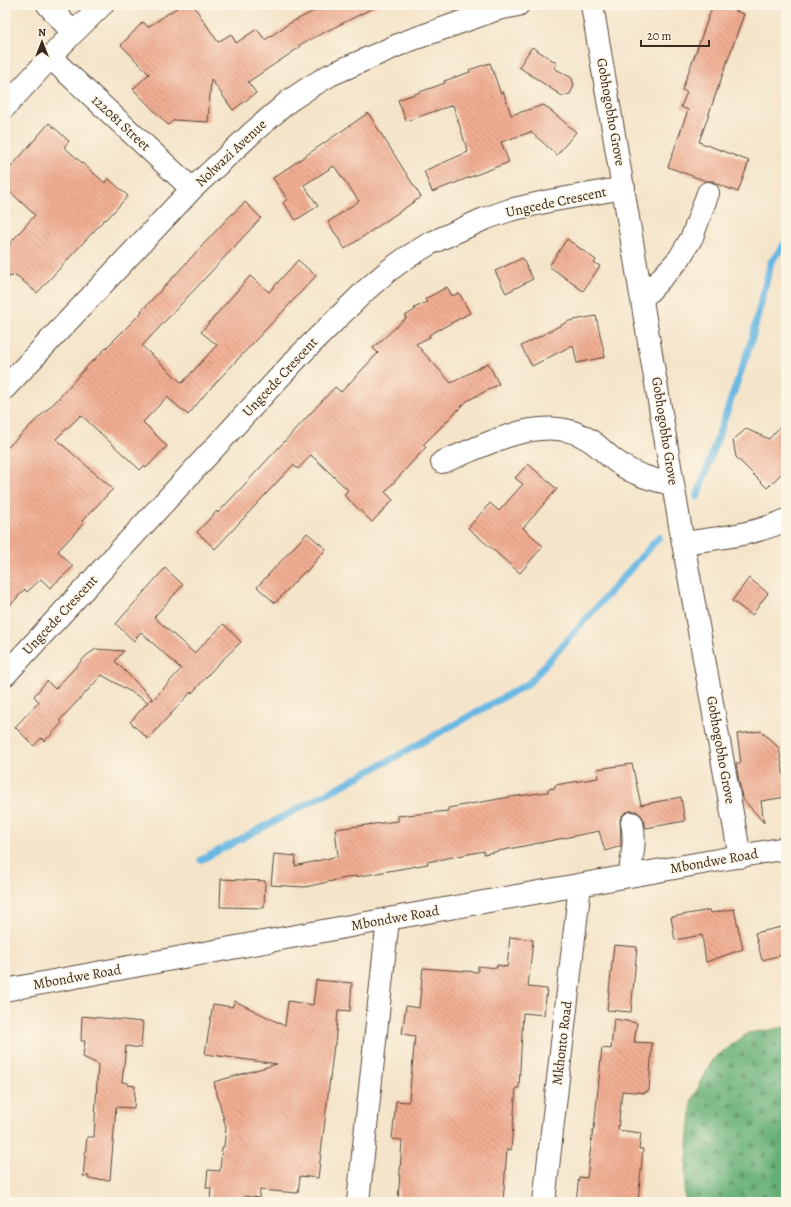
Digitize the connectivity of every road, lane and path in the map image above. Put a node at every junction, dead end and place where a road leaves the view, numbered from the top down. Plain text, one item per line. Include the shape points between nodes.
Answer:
1 (48, 5) edge
2 (102, 5) edge
3 (518, 5) edge
4 (592, 5) edge
5 (73, 32) junction
6 (51, 58) junction
7 (5, 107) edge
8 (624, 188) junction
9 (192, 189) junction
10 (708, 193) dead end
11 (642, 299) junction
12 (5, 388) edge
13 (442, 462) dead end
14 (673, 484) junction
15 (786, 520) edge
16 (683, 543) junction
17 (5, 675) edge
18 (632, 823) dead end
19 (786, 848) edge
20 (740, 857) junction
21 (629, 876) junction
22 (580, 885) junction
23 (388, 919) junction
24 (5, 990) edge
25 (358, 1202) edge
26 (544, 1202) edge

1 - 5 street
2 - 5 street
3 - 9 street, Nolwazi Avenue via 498,9 405,42 330,75 272,115
4 - 8 street, Gobhogobho Grove
5 - 6 street
6 - 7 street
6 - 9 street, 122081 Street
8 - 11 street, Gobhogobho Grove
8 - 17 street, Ungcede Crescent via 549,201 484,219 429,244 388,271 300,355
9 - 12 street, Nolwazi Avenue
10 - 11 street via 692,237 679,259
11 - 14 street, Gobhogobho Grove
13 - 14 street via 514,434 558,428 590,440 634,473
14 - 16 street, Gobhogobho Grove
15 - 16 street via 742,534
16 - 20 street, Gobhogobho Grove
18 - 21 street via 634,842
19 - 20 street, Mbondwe Road
20 - 21 street, Mbondwe Road
21 - 22 street, Mbondwe Road
22 - 23 street, Mbondwe Road
22 - 26 street, Mkhonto Road
23 - 24 street, Mbondwe Road
23 - 25 street

